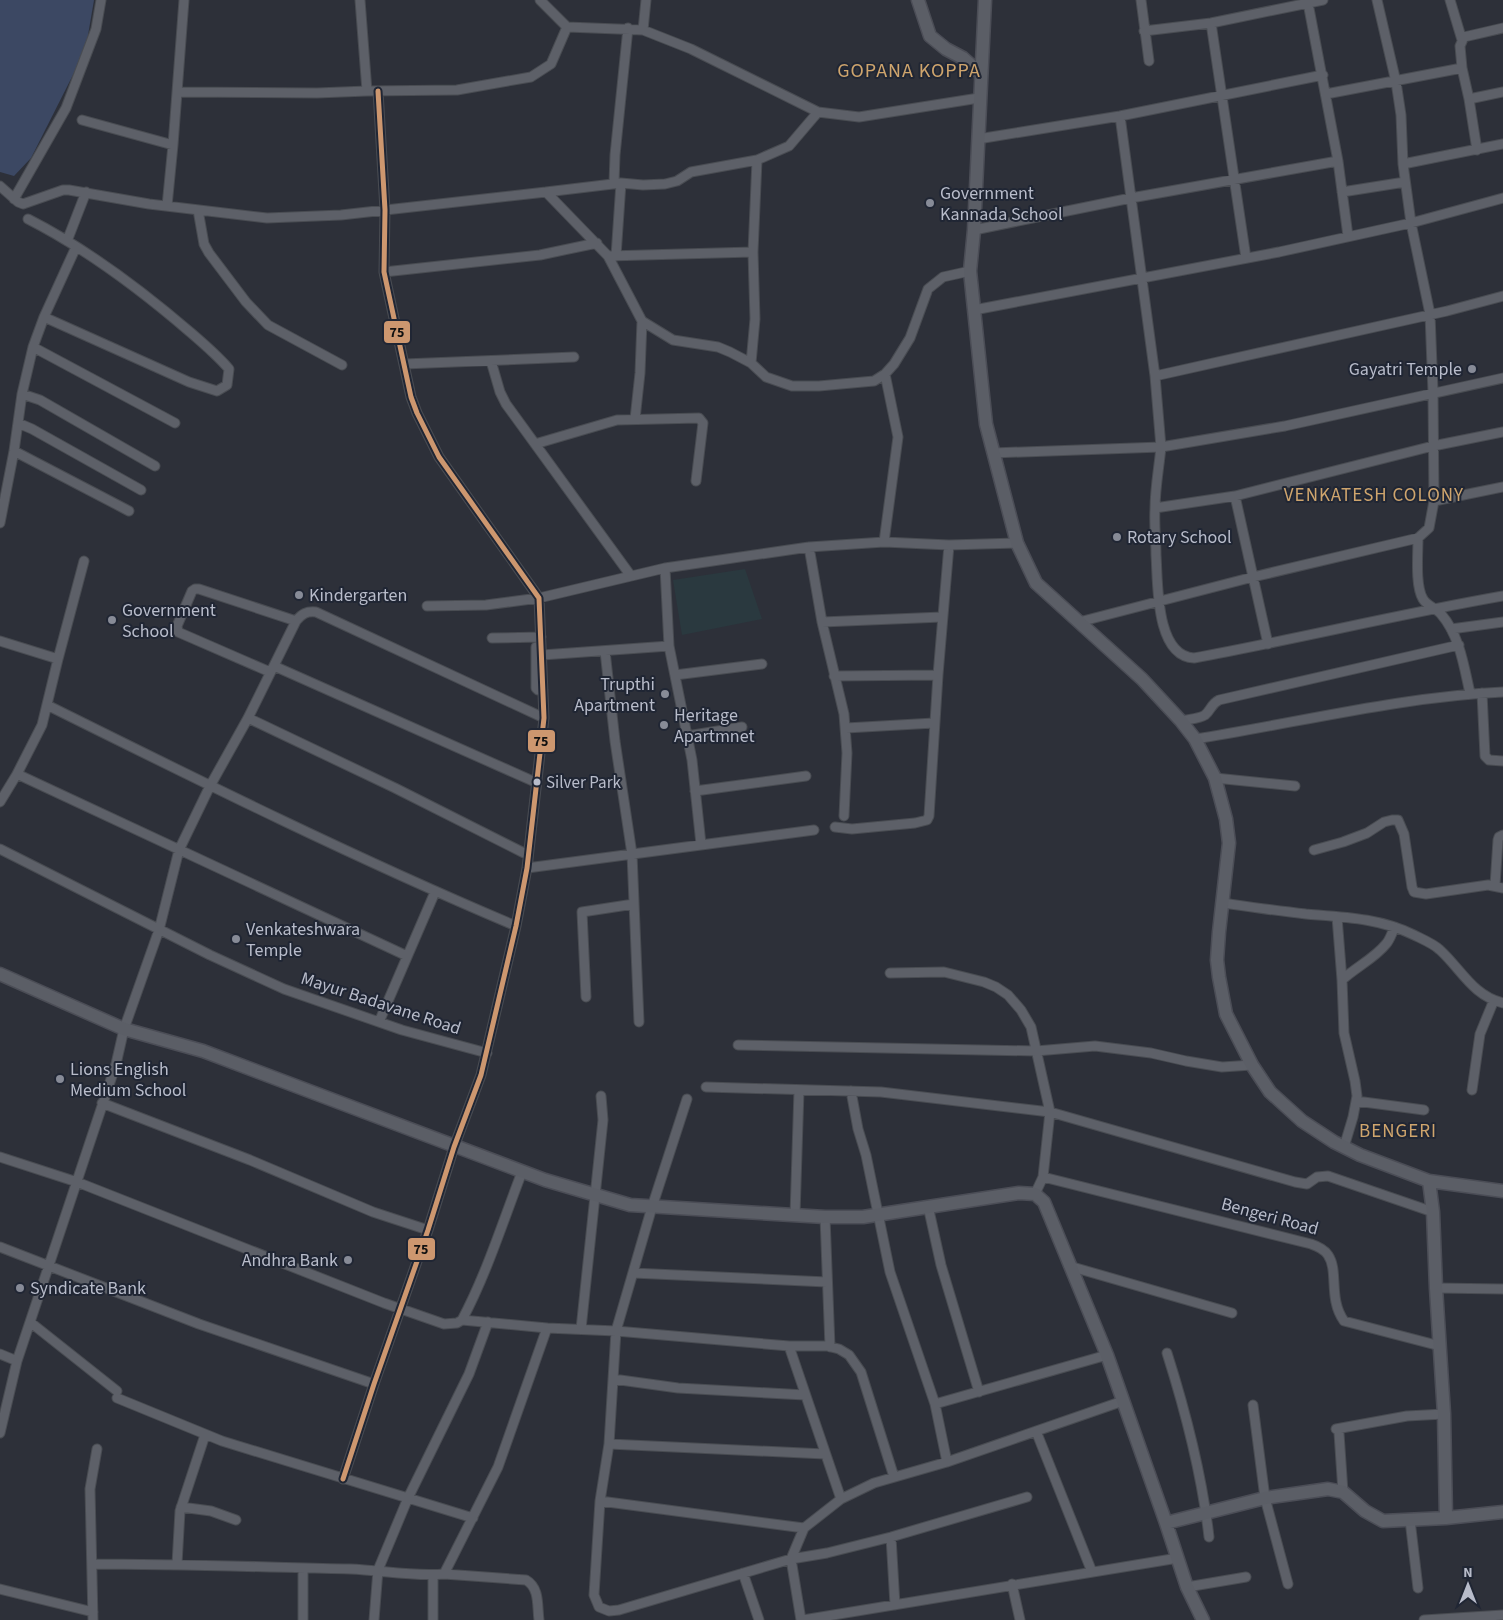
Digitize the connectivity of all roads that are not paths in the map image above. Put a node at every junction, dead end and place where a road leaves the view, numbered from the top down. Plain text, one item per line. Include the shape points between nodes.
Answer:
1 (101, 0) edge
2 (184, 0) edge
3 (360, 0) edge
4 (540, 0) edge
5 (646, 0) edge
6 (918, 0) edge
7 (985, 0) edge
8 (1141, 0) edge
9 (1323, 0) edge
10 (1377, 0) edge
11 (1450, 0) edge
12 (1308, 3) junction
13 (1211, 23) junction
14 (567, 27) junction
15 (628, 28) junction
16 (1503, 28) edge
17 (642, 30) junction
18 (1144, 31) junction
19 (1462, 40) junction
20 (1149, 61) dead end
21 (1462, 68) junction
22 (981, 74) junction
23 (1323, 75) junction
24 (1396, 82) junction
25 (367, 91) junction
26 (378, 91) junction
27 (178, 92) junction
28 (1503, 92) edge
29 (1326, 94) junction
30 (1222, 96) junction
31 (979, 98) junction
32 (1469, 99) junction
33 (818, 112) junction
34 (1120, 116) junction
35 (82, 120) dead end
36 (978, 139) junction
37 (173, 144) junction
38 (1503, 144) edge
39 (1477, 150) junction
40 (756, 160) junction
41 (1338, 161) junction
42 (1403, 164) junction
43 (1235, 180) junction
44 (1406, 182) junction
45 (618, 183) junction
46 (0, 186) edge
47 (86, 192) junction
48 (546, 192) junction
49 (1342, 192) junction
50 (1131, 198) junction
51 (1503, 198) edge
52 (14, 199) junction
53 (168, 206) junction
54 (198, 210) junction
55 (385, 210) junction
56 (28, 219) dead end
57 (1411, 223) junction
58 (974, 230) junction
59 (1348, 236) junction
60 (67, 241) junction
61 (597, 243) junction
62 (76, 247) junction
63 (753, 252) junction
64 (612, 256) junction
65 (1246, 258) junction
66 (970, 271) junction
67 (384, 272) junction
68 (1142, 278) junction
69 (1503, 296) edge
70 (974, 310) junction
71 (1430, 314) junction
72 (44, 316) junction
73 (642, 321) junction
74 (33, 347) junction
75 (574, 357) dead end
76 (491, 361) junction
77 (751, 363) junction
78 (404, 364) junction
79 (342, 365) dead end
80 (885, 374) junction
81 (1154, 376) junction
82 (1503, 378) edge
83 (1434, 392) junction
84 (22, 394) junction
85 (635, 419) junction
86 (18, 423) junction
87 (175, 423) dead end
88 (1503, 432) edge
89 (535, 444) junction
90 (1433, 446) junction
91 (1161, 447) junction
92 (14, 451) junction
93 (993, 453) junction
94 (155, 466) dead end
95 (696, 481) dead end
96 (1503, 487) edge
97 (141, 490) dead end
98 (1236, 496) junction
99 (1434, 501) junction
100 (1155, 508) junction
101 (129, 511) dead end
102 (0, 521) edge
103 (1418, 538) junction
104 (884, 542) junction
105 (1017, 542) junction
106 (949, 545) junction
107 (809, 547) junction
108 (84, 561) dead end
109 (665, 568) junction
110 (632, 576) junction
111 (1253, 577) junction
112 (1503, 596) edge
113 (539, 598) junction
114 (1158, 601) junction
115 (427, 606) dead end
116 (1434, 608) junction
117 (942, 617) junction
118 (296, 621) junction
119 (822, 622) junction
120 (1079, 622) junction
121 (1503, 622) edge
122 (1450, 629) junction
123 (538, 637) junction
124 (492, 638) dead end
125 (0, 641) edge
126 (1268, 644) junction
127 (1459, 645) junction
128 (669, 646) junction
129 (605, 651) junction
130 (542, 655) junction
131 (58, 659) junction
132 (762, 664) dead end
133 (272, 669) junction
134 (938, 675) junction
135 (675, 676) junction
136 (834, 676) junction
137 (543, 690) junction
138 (1503, 692) edge
139 (1482, 693) junction
140 (1470, 694) junction
141 (47, 705) junction
142 (248, 718) junction
143 (544, 718) junction
144 (1181, 721) junction
145 (934, 723) junction
146 (742, 727) dead end
147 (846, 728) junction
148 (687, 736) junction
149 (1195, 740) junction
150 (1503, 761) edge
151 (17, 774) junction
152 (806, 776) dead end
153 (1215, 778) junction
154 (536, 782) junction
155 (210, 786) junction
156 (1295, 786) dead end
157 (695, 791) junction
158 (0, 802) edge
159 (844, 816) dead end
160 (835, 827) dead end
161 (814, 830) dead end
162 (1503, 835) edge
163 (701, 844) junction
164 (0, 848) edge
165 (179, 850) junction
166 (1314, 850) dead end
167 (632, 854) junction
168 (528, 855) junction
169 (527, 868) junction
170 (1499, 886) edge
171 (435, 892) junction
172 (1223, 903) junction
173 (634, 904) junction
174 (1337, 917) junction
175 (516, 926) junction
176 (1395, 927) junction
177 (159, 930) junction
178 (407, 956) junction
179 (890, 973) dead end
180 (0, 974) edge
181 (1342, 980) junction
182 (586, 997) dead end
183 (1499, 1002) edge
184 (379, 1022) junction
185 (639, 1022) dead end
186 (124, 1029) junction
187 (738, 1045) dead end
188 (1036, 1051) junction
189 (487, 1053) junction
190 (1252, 1065) junction
191 (706, 1087) dead end
192 (799, 1090) junction
193 (1472, 1090) dead end
194 (851, 1091) junction
195 (601, 1096) dead end
196 (687, 1099) dead end
197 (1356, 1101) junction
198 (102, 1103) junction
199 (1424, 1110) dead end
200 (1050, 1112) junction
201 (454, 1147) junction
202 (1344, 1147) junction
203 (0, 1157) edge
204 (522, 1172) junction
205 (1044, 1177) junction
206 (1429, 1181) junction
207 (77, 1182) junction
208 (1503, 1192) edge
209 (1035, 1194) junction
210 (595, 1195) junction
211 (928, 1206) junction
212 (652, 1207) junction
213 (1434, 1212) junction
214 (878, 1214) junction
215 (795, 1215) junction
216 (825, 1217) junction
217 (428, 1230) junction
218 (0, 1247) edge
219 (50, 1265) junction
220 (1069, 1266) junction
221 (633, 1272) junction
222 (827, 1282) junction
223 (1436, 1288) junction
224 (1503, 1289) edge
225 (400, 1309) junction
226 (1232, 1314) dead end
227 (462, 1320) junction
228 (30, 1322) junction
229 (488, 1322) junction
230 (547, 1328) junction
231 (584, 1329) junction
232 (613, 1330) junction
233 (789, 1346) junction
234 (1440, 1346) junction
235 (830, 1347) junction
236 (1167, 1353) dead end
237 (0, 1354) edge
238 (1107, 1355) junction
239 (17, 1361) junction
240 (613, 1379) junction
241 (374, 1384) junction
242 (979, 1392) junction
243 (805, 1395) junction
244 (1123, 1401) junction
245 (935, 1404) junction
246 (1254, 1405) dead end
247 (1444, 1414) junction
248 (1036, 1431) junction
249 (0, 1433) edge
250 (205, 1435) junction
251 (609, 1444) junction
252 (97, 1449) dead end
253 (825, 1454) junction
254 (947, 1462) junction
255 (894, 1477) junction
256 (343, 1479) junction
257 (1343, 1492) junction
258 (1027, 1497) dead end
259 (408, 1498) junction
260 (1265, 1498) junction
261 (841, 1499) junction
262 (600, 1501) junction
263 (181, 1507) junction
264 (1503, 1512) edge
265 (1206, 1513) junction
266 (472, 1518) junction
267 (1446, 1518) junction
268 (236, 1520) dead end
269 (1410, 1520) junction
270 (1166, 1523) junction
271 (804, 1528) junction
272 (1209, 1537) dead end
273 (891, 1538) junction
274 (791, 1558) junction
275 (1178, 1558) junction
276 (92, 1564) junction
277 (177, 1564) junction
278 (303, 1568) junction
279 (378, 1570) junction
280 (1092, 1572) junction
281 (743, 1573) junction
282 (444, 1574) junction
283 (433, 1575) junction
284 (1246, 1577) dead end
285 (1012, 1584) junction
286 (1288, 1584) dead end
287 (1187, 1587) junction
288 (1418, 1588) dead end
289 (0, 1589) edge
290 (895, 1605) junction
291 (1503, 1614) edge
292 (93, 1616) edge
293 (303, 1620) edge
294 (374, 1620) edge
295 (433, 1620) edge
296 (539, 1620) edge
297 (759, 1620) edge
298 (802, 1620) edge
299 (1020, 1620) edge
300 (1203, 1620) edge
301 (1424, 1620) edge

1 - 52 street via 96,29 66,108
2 - 27 street
3 - 25 street
4 - 14 street
5 - 17 street
6 - 22 street via 930,36
7 - 22 street
8 - 18 street
9 - 12 street
10 - 24 street
11 - 19 street
12 - 13 street
12 - 23 street
13 - 18 street
13 - 30 street
14 - 15 street
14 - 26 street via 551,64 531,77 458,90
15 - 17 street
15 - 45 street via 615,155
16 - 19 street via 1477,32
17 - 33 street via 692,49
18 - 20 street
19 - 21 street
21 - 24 street
21 - 32 street
22 - 31 street
23 - 29 street
23 - 30 street
24 - 29 street
24 - 42 street
25 - 26 street
25 - 27 street
26 - 55 street
27 - 37 street
28 - 32 street
29 - 41 street
30 - 34 street
30 - 43 street
31 - 33 street via 858,117
31 - 36 street
32 - 39 street
33 - 40 street via 789,146
34 - 36 street
34 - 50 street
35 - 37 street
36 - 58 street
37 - 53 street
38 - 39 street
39 - 42 street
40 - 45 street via 692,172 665,184
40 - 63 street
41 - 43 street
41 - 49 street
42 - 44 street
43 - 50 street
43 - 65 street
44 - 49 street
44 - 57 street
45 - 48 street
45 - 64 street
46 - 52 street
47 - 52 street via 62,190 23,204
47 - 53 street
47 - 60 street
48 - 55 street
48 - 61 street
49 - 59 street
50 - 58 street
50 - 68 street
51 - 57 street
53 - 54 street
54 - 55 street via 267,218
54 - 79 street via 204,244 246,302 268,325
55 - 67 street
56 - 60 street
57 - 59 street
57 - 71 street
58 - 66 street
59 - 65 street
60 - 62 street
61 - 64 street
61 - 67 street via 540,255
62 - 72 street
62 - 72 street via 119,274 217,354 229,369 227,385 217,391 188,382
63 - 64 street
63 - 77 street via 755,319
64 - 73 street
65 - 68 street
66 - 70 street
66 - 80 street via 942,277 928,289 910,338
67 - 78 street
68 - 70 street
68 - 81 street
69 - 71 street
70 - 93 street via 986,424
71 - 81 street
71 - 83 street
72 - 74 street
73 - 77 street via 673,340 718,347
73 - 85 street
74 - 84 street
74 - 87 street
75 - 76 street
76 - 78 street
76 - 89 street via 506,404
77 - 80 street via 766,377 792,386 874,381
78 - 113 street via 417,413 440,457
80 - 104 street via 898,437
81 - 91 street
82 - 83 street
83 - 90 street
83 - 91 street via 1285,426
84 - 86 street
84 - 94 street via 40,400
85 - 89 street via 617,420
85 - 95 street via 702,420
86 - 92 street
86 - 97 street
88 - 90 street
89 - 110 street
90 - 98 street
90 - 99 street
91 - 93 street
91 - 100 street
92 - 101 street
92 - 102 street
93 - 105 street
96 - 99 street
98 - 100 street
98 - 111 street
99 - 103 street via 1429,528
100 - 114 street
103 - 111 street
103 - 116 street via 1420,590 1423,599
104 - 106 street
104 - 107 street
105 - 106 street
105 - 120 street via 1036,583
106 - 117 street
107 - 109 street
107 - 119 street
108 - 131 street
109 - 110 street
109 - 128 street
110 - 113 street
111 - 114 street
111 - 126 street
112 - 116 street
113 - 115 street via 486,605
113 - 123 street
114 - 120 street
114 - 126 street via 1171,642 1184,656 1194,658
116 - 122 street
116 - 126 street
117 - 119 street
117 - 134 street
118 - 133 street
118 - 133 street via 199,589 192,591 177,626 178,632
118 - 143 street via 308,611 316,612
119 - 136 street
120 - 144 street
121 - 122 street
122 - 127 street
123 - 124 street
123 - 130 street
123 - 137 street via 536,688
125 - 131 street
127 - 140 street
127 - 144 street via 1219,700 1203,716
128 - 129 street
128 - 135 street
129 - 130 street
129 - 167 street
130 - 137 street
131 - 141 street
132 - 135 street
133 - 142 street
133 - 154 street
134 - 136 street
134 - 145 street
135 - 148 street
136 - 147 street
137 - 143 street
138 - 139 street
139 - 140 street
139 - 150 street via 1485,756 1490,760
140 - 149 street via 1351,711
141 - 151 street via 42,725
141 - 155 street
142 - 155 street
142 - 168 street
143 - 154 street
144 - 149 street
145 - 147 street
145 - 160 street via 931,802 927,820 852,829
146 - 148 street
147 - 159 street
148 - 157 street
149 - 153 street
151 - 158 street
151 - 165 street
152 - 157 street
153 - 156 street
153 - 172 street via 1228,837
154 - 168 street
155 - 165 street
155 - 171 street
157 - 163 street
161 - 163 street
162 - 170 street via 1498,840
163 - 167 street
164 - 177 street, Mayur Badavane Road
165 - 177 street
165 - 178 street
166 - 170 street via 1367,833 1384,822 1398,820 1404,834 1414,892 1426,894
167 - 169 street
167 - 173 street
168 - 169 street
169 - 175 street
171 - 175 street
171 - 178 street
172 - 174 street
172 - 190 street via 1218,960 1220,983 1226,1014
173 - 182 street via 582,912
173 - 185 street
174 - 176 street via 1372,920
174 - 181 street
175 - 189 street
176 - 181 street via 1381,950
176 - 183 street via 1439,949 1475,988
177 - 184 street, Mayur Badavane Road via 284,989
177 - 186 street
178 - 184 street
179 - 188 street via 944,972 996,987 1021,1010 1031,1027
180 - 186 street
181 - 197 street via 1344,1033 1356,1081
183 - 193 street via 1480,1034
184 - 189 street, Mayur Badavane Road
186 - 198 street
186 - 201 street via 203,1051
187 - 188 street
188 - 190 street via 1095,1046 1222,1067
188 - 200 street
189 - 201 street via 482,1075
190 - 202 street via 1270,1092 1302,1121
191 - 192 street
192 - 194 street
192 - 215 street
194 - 200 street
194 - 214 street
195 - 210 street via 603,1120
196 - 212 street
197 - 199 street
197 - 202 street
198 - 207 street
198 - 217 street via 374,1212
200 - 205 street
200 - 213 street via 1294,1182 1307,1184 1317,1177 1328,1176
201 - 204 street
201 - 217 street
202 - 206 street
203 - 207 street
204 - 210 street
204 - 227 street
205 - 209 street
205 - 234 street, Bengeri Road via 1321,1248 1332,1264 1335,1304 1344,1321
206 - 208 street
206 - 213 street
207 - 219 street
207 - 225 street
209 - 211 street via 1019,1193
209 - 220 street via 1044,1202
210 - 212 street via 630,1205
210 - 231 street
211 - 214 street
211 - 242 street via 941,1265
212 - 215 street
212 - 221 street
213 - 223 street
214 - 216 street
214 - 245 street via 890,1272
215 - 216 street
216 - 222 street
217 - 225 street
218 - 219 street
219 - 228 street
219 - 241 street via 199,1324
220 - 226 street
220 - 238 street
221 - 222 street
221 - 232 street
222 - 235 street
223 - 224 street
223 - 234 street
225 - 227 street via 444,1324
225 - 241 street
227 - 229 street
228 - 239 street
228 - 250 street via 117,1394
229 - 230 street
229 - 259 street via 469,1374
230 - 231 street
230 - 266 street via 498,1467
231 - 232 street
232 - 233 street
232 - 240 street
233 - 235 street
233 - 243 street
234 - 247 street
235 - 255 street via 850,1356 861,1372
236 - 265 street via 1186,1416
237 - 239 street
238 - 242 street
238 - 244 street
239 - 249 street
240 - 243 street via 678,1388
240 - 251 street
241 - 256 street
242 - 245 street
243 - 253 street
244 - 248 street
244 - 270 street
245 - 254 street
246 - 260 street
247 - 257 street via 1398,1418 1337,1431
247 - 267 street
248 - 254 street
248 - 280 street
250 - 256 street
250 - 263 street
251 - 253 street
251 - 262 street
252 - 276 street via 90,1489
253 - 261 street
254 - 255 street
255 - 261 street
256 - 259 street
257 - 260 street via 1328,1489
257 - 269 street via 1383,1521
258 - 273 street
259 - 266 street
259 - 279 street
260 - 265 street
260 - 286 street
261 - 271 street
262 - 271 street
262 - 281 street via 594,1595 602,1609 614,1611
263 - 268 street via 211,1511
263 - 277 street
264 - 267 street
265 - 270 street
265 - 272 street
266 - 282 street
267 - 269 street
269 - 288 street
270 - 275 street
271 - 274 street
273 - 274 street
273 - 290 street
274 - 281 street
274 - 298 street
275 - 280 street
275 - 287 street
276 - 277 street
276 - 292 street
277 - 278 street
278 - 279 street
278 - 293 street
279 - 283 street
279 - 294 street
280 - 285 street
281 - 297 street
282 - 283 street
282 - 296 street via 526,1580 536,1591
283 - 295 street
284 - 287 street
285 - 290 street
285 - 299 street
287 - 300 street
289 - 292 street
290 - 298 street
291 - 301 street

